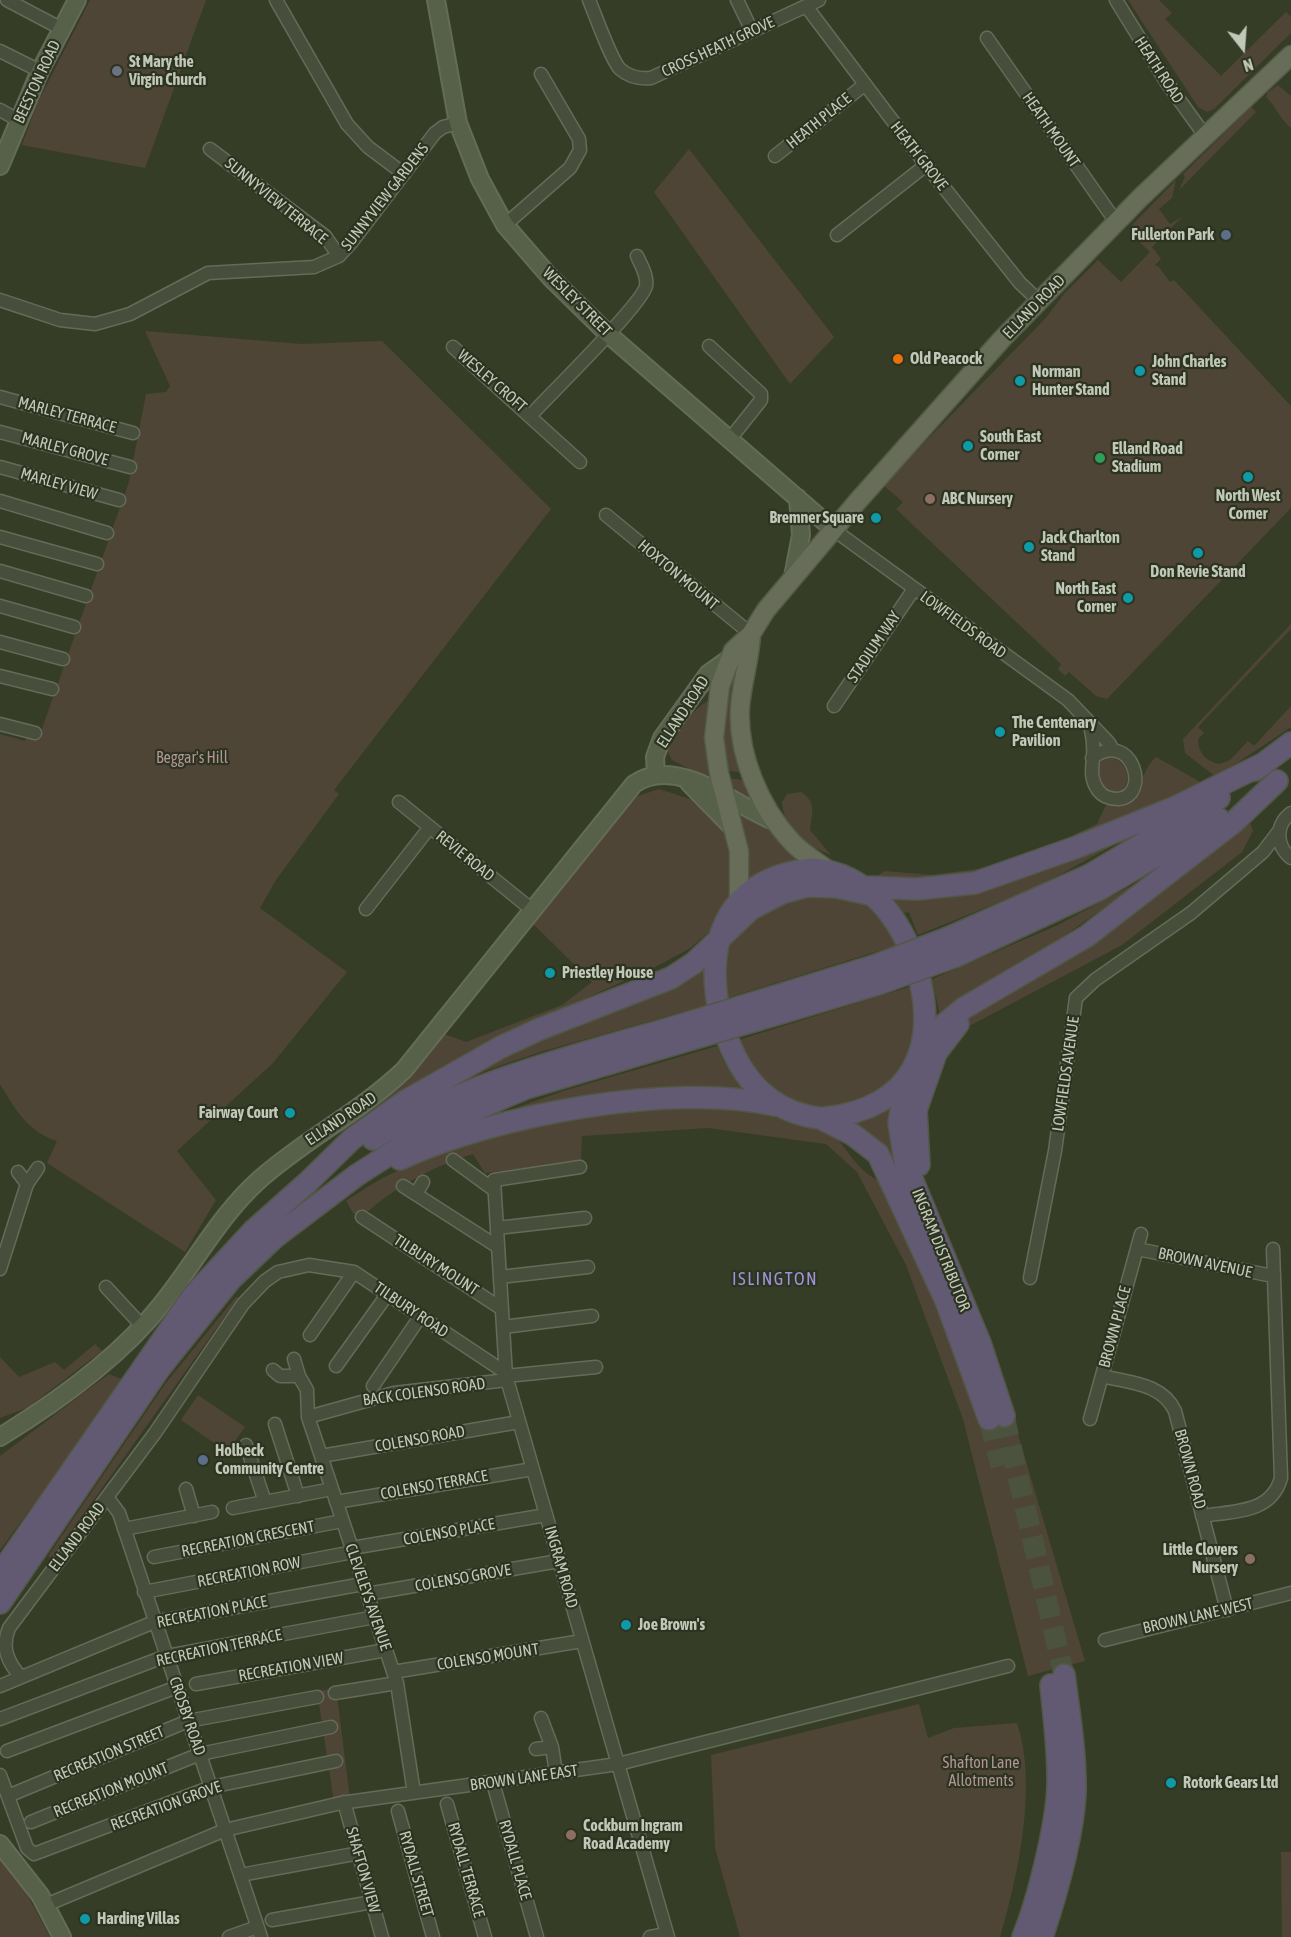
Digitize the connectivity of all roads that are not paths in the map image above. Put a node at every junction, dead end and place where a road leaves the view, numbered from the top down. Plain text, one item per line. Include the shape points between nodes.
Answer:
1 (7, 0) edge
2 (77, 0) edge
3 (276, 0) edge
4 (436, 0) edge
5 (589, 0) edge
6 (737, 0) edge
7 (819, 0) edge
8 (1116, 0) edge
9 (806, 6) junction
10 (62, 29) junction
11 (752, 31) junction
12 (987, 38) dead end
13 (0, 51) edge
14 (1291, 55) edge
15 (40, 71) junction
16 (541, 74) dead end
17 (864, 85) junction
18 (0, 110) edge
19 (18, 120) junction
20 (458, 123) junction
21 (1206, 137) junction
22 (210, 149) dead end
23 (775, 156) dead end
24 (926, 165) junction
25 (0, 166) edge
26 (404, 174) junction
27 (1116, 222) junction
28 (505, 225) junction
29 (837, 235) dead end
30 (339, 256) junction
31 (637, 256) dead end
32 (0, 300) edge
33 (1039, 301) junction
34 (608, 334) junction
35 (709, 346) dead end
36 (453, 347) dead end
37 (0, 397) edge
38 (531, 415) junction
39 (0, 432) edge
40 (133, 433) dead end
41 (730, 439) junction
42 (580, 462) dead end
43 (0, 467) edge
44 (130, 467) dead end
45 (798, 498) junction
46 (119, 500) dead end
47 (0, 501) edge
48 (606, 514) dead end
49 (834, 530) junction
50 (107, 533) dead end
51 (0, 537) edge
52 (96, 564) dead end
53 (0, 571) edge
54 (793, 577) junction
55 (914, 590) junction
56 (86, 596) dead end
57 (0, 606) edge
58 (74, 627) dead end
59 (751, 634) junction
60 (0, 642) edge
61 (63, 659) dead end
62 (729, 660) junction
63 (0, 676) edge
64 (52, 689) dead end
65 (834, 705) dead end
66 (1089, 722) junction
67 (0, 724) edge
68 (35, 733) dead end
69 (1291, 743) edge
70 (1113, 750) junction
71 (1092, 758) junction
72 (656, 775) junction
73 (1284, 775) edge
74 (686, 779) junction
75 (724, 794) junction
76 (399, 802) dead end
77 (1219, 808) junction
78 (1291, 813) edge
79 (776, 822) junction
80 (430, 827) junction
81 (732, 827) junction
82 (1279, 831) junction
83 (1263, 852) junction
84 (1288, 856) edge
85 (828, 870) junction
86 (869, 891) junction
87 (739, 901) junction
88 (366, 909) dead end
89 (531, 909) junction
90 (718, 940) junction
91 (986, 996) junction
92 (675, 1036) junction
93 (924, 1041) junction
94 (906, 1080) junction
95 (779, 1107) junction
96 (822, 1119) junction
97 (453, 1160) dead end
98 (580, 1167) dead end
99 (38, 1168) dead end
100 (18, 1172) dead end
101 (308, 1182) junction
102 (423, 1182) dead end
103 (27, 1184) junction
104 (403, 1186) dead end
105 (494, 1190) junction
106 (416, 1194) junction
107 (318, 1203) junction
108 (369, 1217) dead end
109 (585, 1218) dead end
110 (932, 1227) junction
111 (497, 1228) junction
112 (1141, 1234) dead end
113 (498, 1247) junction
114 (1137, 1249) junction
115 (1273, 1249) dead end
116 (309, 1265) joint
117 (588, 1267) dead end
118 (0, 1269) edge
119 (354, 1272) junction
120 (1274, 1276) junction
121 (500, 1277) junction
122 (1030, 1278) dead end
123 (106, 1287) dead end
124 (387, 1295) junction
125 (502, 1309) junction
126 (591, 1316) dead end
127 (420, 1317) junction
128 (143, 1327) junction
129 (503, 1327) junction
130 (310, 1335) dead end
131 (294, 1359) dead end
132 (336, 1366) dead end
133 (596, 1367) dead end
134 (273, 1370) dead end
135 (299, 1376) junction
136 (506, 1376) junction
137 (1102, 1376) junction
138 (373, 1386) dead end
139 (308, 1411) junction
140 (1090, 1419) dead end
141 (519, 1422) junction
142 (275, 1424) dead end
143 (0, 1437) edge
144 (246, 1445) dead end
145 (321, 1456) junction
146 (532, 1469) junction
147 (186, 1489) dead end
148 (332, 1489) junction
149 (298, 1496) junction
150 (107, 1497) junction
151 (265, 1502) junction
152 (336, 1502) junction
153 (233, 1508) dead end
154 (212, 1512) dead end
155 (546, 1515) junction
156 (194, 1516) junction
157 (1202, 1516) junction
158 (342, 1521) junction
159 (124, 1529) junction
160 (352, 1550) junction
161 (154, 1557) dead end
162 (559, 1561) junction
163 (0, 1574) edge
164 (365, 1589) junction
165 (144, 1592) junction
166 (1291, 1593) edge
167 (0, 1604) edge
168 (1227, 1610) junction
169 (375, 1617) junction
170 (154, 1622) junction
171 (1105, 1640) dead end
172 (582, 1641) junction
173 (386, 1650) junction
174 (166, 1656) junction
175 (1008, 1666) dead end
176 (21, 1677) junction
177 (395, 1678) junction
178 (196, 1684) dead end
179 (0, 1686) edge
180 (177, 1687) junction
181 (335, 1694) dead end
182 (317, 1697) dead end
183 (541, 1718) dead end
184 (0, 1719) edge
185 (188, 1721) junction
186 (331, 1727) dead end
187 (552, 1747) junction
188 (536, 1749) dead end
189 (7, 1751) dead end
190 (200, 1754) junction
191 (336, 1761) dead end
192 (618, 1764) junction
193 (556, 1773) junction
194 (0, 1775) edge
195 (493, 1783) junction
196 (211, 1787) junction
197 (414, 1793) junction
198 (8, 1796) junction
199 (344, 1802) junction
200 (447, 1804) dead end
201 (398, 1811) dead end
202 (31, 1822) dead end
203 (225, 1830) junction
204 (0, 1844) edge
205 (359, 1854) junction
206 (240, 1875) junction
207 (372, 1902) junction
208 (46, 1905) junction
209 (272, 1920) dead end
210 (259, 1932) edge
211 (667, 1935) edge
212 (62, 1937) edge
213 (229, 1937) edge
214 (382, 1937) edge
215 (433, 1937) edge
216 (485, 1937) edge
217 (537, 1937) edge
218 (650, 1937) edge
219 (1023, 1937) edge
220 (1042, 1937) edge

1 - 10 street
2 - 10 street, BEESTON ROAD
3 - 26 street via 347,124 368,147
4 - 20 street, WESLEY STREET
5 - 11 street, CROSS HEATH GROVE via 619,68 633,77 651,78
6 - 11 street
7 - 9 street, CROSS HEATH GROVE
8 - 21 street, HEATH ROAD
9 - 11 street, CROSS HEATH GROVE
9 - 17 street, HEATH GROVE
10 - 15 street, BEESTON ROAD
12 - 27 street, HEATH MOUNT
13 - 15 street
14 - 21 main road, ELLAND ROAD
15 - 19 street, BEESTON ROAD
16 - 28 street via 579,140 580,150 570,168
17 - 23 street, HEATH PLACE
17 - 24 street, HEATH GROVE
18 - 19 street
19 - 25 street, BEESTON ROAD
20 - 26 street, SUNNYVIEW GARDENS via 435,133
20 - 28 street, WESLEY STREET via 480,179
21 - 27 main road, ELLAND ROAD
22 - 30 street, SUNNYVIEW TERRACE via 325,236
24 - 29 street
24 - 33 street, HEATH GROVE via 1020,283
26 - 30 street, SUNNYVIEW GARDENS
27 - 33 main road, ELLAND ROAD
28 - 34 street, WESLEY STREET via 550,277
30 - 32 street, SUNNYVIEW GARDENS via 314,267 208,273 130,314 95,324 60,320
31 - 34 street, WESLEY CROFT via 646,276 644,292
33 - 49 main road, ELLAND ROAD
34 - 38 street, WESLEY CROFT
34 - 41 street, WESLEY STREET
35 - 41 street via 760,394 761,400
36 - 38 street, WESLEY CROFT
37 - 40 street, MARLEY TERRACE
38 - 42 street, WESLEY CROFT
39 - 44 street, MARLEY GROVE
41 - 45 street, WESLEY STREET
43 - 46 street, MARLEY VIEW
45 - 49 street, WESLEY STREET
45 - 54 street via 801,534
47 - 50 street
48 - 59 street, HOXTON MOUNT
49 - 54 main road, ELLAND ROAD
49 - 55 street, LOWFIELDS ROAD
51 - 52 street
53 - 56 street
54 - 59 main road, ELLAND ROAD
55 - 65 street, STADIUM WAY
55 - 66 street, LOWFIELDS ROAD via 1068,700
57 - 58 street
59 - 62 main road, ELLAND ROAD
59 - 79 main road, ELLAND ROAD via 740,708 741,731 755,783
60 - 61 street
62 - 72 street, ELLAND ROAD via 708,674 662,738 655,757
62 - 75 main road, ELLAND ROAD via 715,719 716,753
63 - 64 street
66 - 70 street, LOWFIELDS ROAD
66 - 71 street, LOWFIELDS ROAD
67 - 68 street
69 - 77 highway
70 - 71 street
70 - 71 street, LOWFIELDS ROAD via 1125,756 1135,769 1135,784 1123,798 1103,796 1098,790 1091,776
72 - 74 street, ELLAND ROAD
72 - 89 street, ELLAND ROAD via 639,780 628,789
73 - 77 highway
74 - 75 street, ELLAND ROAD
74 - 81 street
75 - 79 street, ELLAND ROAD
75 - 81 main road, ELLAND ROAD
76 - 80 street, REVIE ROAD
77 - 86 highway via 1176,807 1077,848 975,883
77 - 91 highway via 1087,936
77 - 92 highway, bridge via 1100,889 876,975
78 - 82 street, LOWFIELDS AVENUE
79 - 85 main road, ELLAND ROAD via 794,844
80 - 88 street
80 - 89 street, REVIE ROAD
81 - 87 main road, ELLAND ROAD via 739,851
82 - 83 street, LOWFIELDS AVENUE
82 - 84 street via 1281,847
83 - 84 street
83 - 122 street, LOWFIELDS AVENUE via 1191,913 1095,980 1076,998 1055,1151
85 - 86 highway
85 - 87 highway via 784,874 758,886
86 - 90 highway via 807,886 782,893 751,909
86 - 93 highway via 888,909 908,939 922,986
87 - 90 highway
89 - 128 street, ELLAND ROAD via 404,1070 379,1094 296,1150 252,1187 208,1237
90 - 95 highway via 713,969 728,1039 745,1075
90 - 101 highway via 671,978 540,1029 454,1072 352,1139
91 - 93 highway via 964,1008
91 - 110 highway via 936,1053 916,1110 916,1143
92 - 101 highway via 543,1064 471,1090 394,1126
92 - 107 highway via 526,1088 429,1129
93 - 94 highway
94 - 96 highway via 871,1106
94 - 110 highway, INGRAM DISTRIBUTOR via 899,1123 905,1162
95 - 96 highway, INGRAM DISTRIBUTOR
95 - 107 highway, INGRAM DISTRIBUTOR via 703,1097 598,1106 530,1118 423,1149
96 - 110 highway, INGRAM DISTRIBUTOR via 852,1134 878,1155 997,1418 980,1343
97 - 105 street via 469,1165
98 - 105 street via 494,1180
99 - 103 street
100 - 103 street
101 - 163 highway via 254,1230 193,1296
102 - 106 street
103 - 118 street
104 - 106 street
105 - 111 street, INGRAM ROAD
106 - 113 street
107 - 167 highway via 231,1279 159,1369
108 - 125 street, TILBURY MOUNT
109 - 111 street
111 - 113 street, INGRAM ROAD
112 - 114 street, BROWN PLACE
113 - 121 street, INGRAM ROAD
114 - 120 street, BROWN AVENUE
114 - 137 street, BROWN PLACE
115 - 120 street, BROWN AVENUE
116 - 119 street, TILBURY ROAD
116 - 150 street, ELLAND ROAD via 279,1272 252,1293
117 - 121 street
119 - 124 street, TILBURY ROAD
119 - 130 street
120 - 157 street, BROWN AVENUE via 1281,1478 1270,1500 1258,1506
121 - 125 street, INGRAM ROAD
123 - 128 street
124 - 127 street, TILBURY ROAD
124 - 132 street
125 - 129 street, INGRAM ROAD
126 - 129 street
127 - 136 street, TILBURY ROAD
127 - 138 street
128 - 143 street, ELLAND ROAD via 30,1419
129 - 136 street, INGRAM ROAD
131 - 135 street, CLEVELEYS AVENUE
133 - 136 street, BACK COLENSO ROAD
134 - 135 street via 280,1376
135 - 139 street, CLEVELEYS AVENUE via 307,1390
136 - 139 street, BACK COLENSO ROAD
136 - 141 street, INGRAM ROAD
137 - 140 street, BROWN PLACE
137 - 157 street, BROWN ROAD via 1160,1390 1169,1398
139 - 145 street, CLEVELEYS AVENUE
141 - 145 street, COLENSO ROAD
141 - 146 street, INGRAM ROAD
142 - 149 street
144 - 151 street
145 - 148 street, CLEVELEYS AVENUE
146 - 152 street, COLENSO TERRACE
146 - 155 street, INGRAM ROAD
147 - 156 street
148 - 149 street
148 - 152 street, CLEVELEYS AVENUE
149 - 151 street
150 - 159 street, CROSBY ROAD via 119,1513
150 - 176 street, ELLAND ROAD via 9,1628 5,1642 8,1662
151 - 153 street
152 - 158 street, CLEVELEYS AVENUE
154 - 156 street
155 - 160 street, COLENSO PLACE
155 - 162 street, INGRAM ROAD
156 - 159 street
157 - 168 street, BROWN ROAD
158 - 160 street, CLEVELEYS AVENUE
158 - 161 street, RECREATION CRESCENT
159 - 165 street, CROSBY ROAD
160 - 164 street, CLEVELEYS AVENUE
160 - 165 street, RECREATION ROW
162 - 164 street, COLENSO GROVE
162 - 172 street, INGRAM ROAD
164 - 169 street, CLEVELEYS AVENUE
164 - 170 street, RECREATION PLACE
165 - 170 street, CROSBY ROAD
166 - 168 street, BROWN LANE WEST
168 - 171 street, BROWN LANE WEST
169 - 173 street, CLEVELEYS AVENUE
169 - 174 street, RECREATION TERRACE
170 - 174 street, CROSBY ROAD
170 - 176 street, RECREATION PLACE
172 - 177 street, COLENSO MOUNT
172 - 192 street, INGRAM ROAD
173 - 177 street, CLEVELEYS AVENUE
173 - 178 street, RECREATION VIEW
174 - 180 street, CROSBY ROAD
174 - 184 street, RECREATION TERRACE
175 - 192 street, BROWN LANE EAST
176 - 179 street, RECREATION PLACE
177 - 181 street
177 - 197 street, CLEVELEYS AVENUE
180 - 185 street, CROSBY ROAD
180 - 189 street
182 - 185 street, RECREATION STREET
183 - 187 street
185 - 190 street, CROSBY ROAD
185 - 198 street, RECREATION STREET
186 - 190 street, RECREATION MOUNT
187 - 188 street
187 - 193 street
190 - 196 street, CROSBY ROAD
190 - 202 street, RECREATION MOUNT
191 - 196 street, RECREATION GROVE
192 - 193 street, BROWN LANE EAST
192 - 211 street, INGRAM ROAD
193 - 195 street, BROWN LANE EAST
194 - 198 street
195 - 197 street, BROWN LANE EAST
195 - 217 street, RYDALL PLACE
196 - 198 street, RECREATION GROVE via 34,1854 27,1848
196 - 203 street, CROSBY ROAD
197 - 199 street, BROWN LANE EAST
199 - 203 street, BROWN LANE EAST
199 - 205 street, SHAFTON VIEW
200 - 216 street, RYDALL TERRACE
201 - 215 street, RYDALL STREET
203 - 206 street, CROSBY ROAD
203 - 208 street, BROWN LANE EAST
204 - 208 street
205 - 206 street
205 - 207 street, SHAFTON VIEW
206 - 210 street, CROSBY ROAD
207 - 209 street
207 - 214 street, SHAFTON VIEW
208 - 212 street
210 - 213 street
211 - 218 street
219 - 220 highway via 1052,1830 1058,1786 1057,1676 1073,1752 1074,1794 1071,1826

